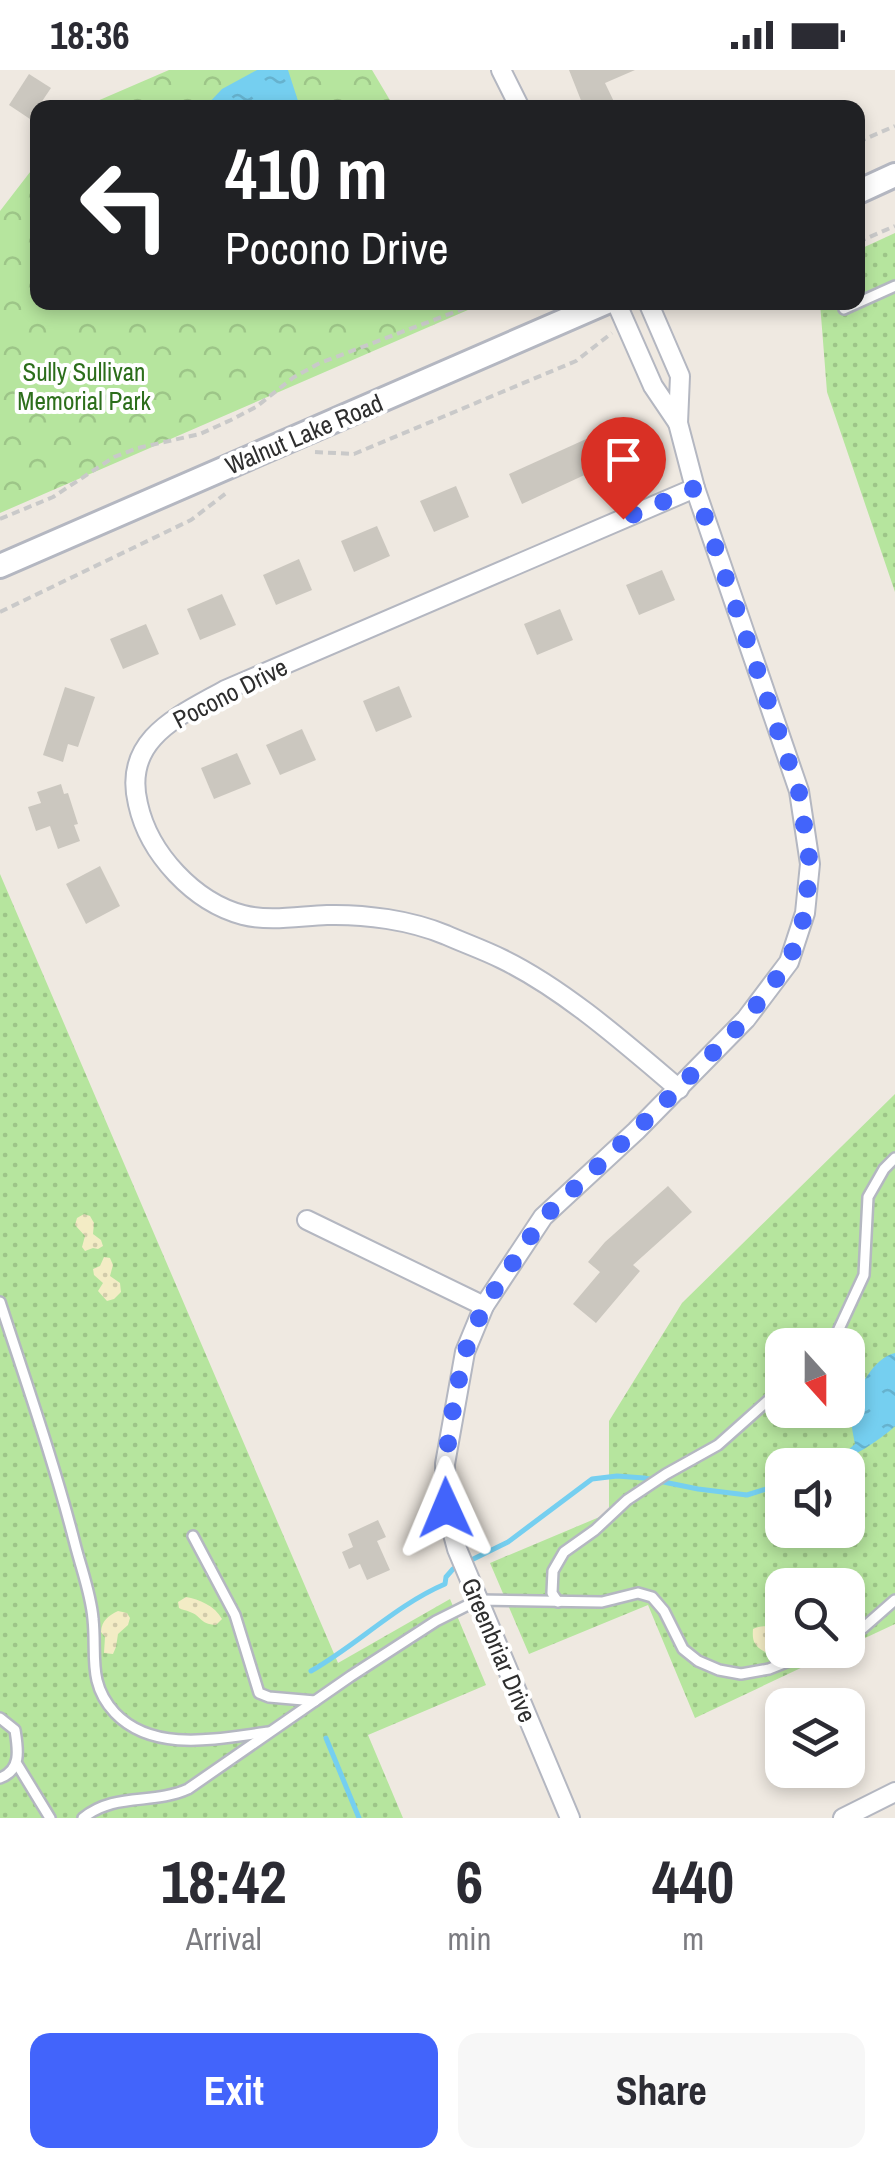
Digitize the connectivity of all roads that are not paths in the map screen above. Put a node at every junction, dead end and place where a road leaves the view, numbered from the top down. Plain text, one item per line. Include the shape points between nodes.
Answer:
1 (501, 70) edge
2 (516, 100) edge
3 (895, 175) edge
4 (865, 189) edge
5 (895, 286) edge
6 (865, 299) edge
7 (590, 310) edge
8 (619, 310) edge
9 (651, 310) edge
10 (678, 423) junction
11 (695, 488) junction
12 (0, 566) edge
13 (678, 1089) junction
14 (895, 1158) edge
15 (307, 1220) dead end
16 (0, 1302) edge
17 (484, 1306) junction
18 (839, 1328) edge
19 (765, 1403) edge
20 (192, 1536) dead end
21 (478, 1600) junction
22 (895, 1600) edge
23 (558, 1602) junction
24 (865, 1626) edge
25 (772, 1668) edge
26 (315, 1701) junction
27 (0, 1718) edge
28 (271, 1732) junction
29 (17, 1764) junction
30 (0, 1778) edge
31 (895, 1792) edge
32 (50, 1818) edge
33 (82, 1818) edge
34 (570, 1818) edge
35 (843, 1818) edge

1 - 2 street
3 - 4 street
5 - 6 lane
7 - 12 street, Walnut Lake Road
8 - 10 street, Greenbriar Drive via 653,386
9 - 10 street, Greenbriar Drive via 680,376
10 - 11 street, Greenbriar Drive
11 - 13 street, Greenbriar Drive via 799,792 810,864 805,914 789,962 746,1019
11 - 13 street, Pocono Drive via 225,690 152,736 135,788 156,847 202,896 243,915 381,918 440,932 564,997
13 - 17 street, Greenbriar Drive via 543,1218
14 - 18 lane via 868,1198 864,1275
15 - 17 street
16 - 28 lane via 74,1539 102,1694 136,1729 159,1736 190,1740
17 - 21 street, Greenbriar Drive via 465,1352 445,1464 446,1508
19 - 23 lane via 718,1445 627,1500 564,1552 554,1571
20 - 26 lane via 235,1615 259,1693
21 - 23 lane
21 - 26 lane
21 - 34 street, Greenbriar Drive
22 - 24 lane
23 - 25 lane via 652,1597 683,1650 698,1661 741,1674
26 - 28 lane
27 - 29 lane via 15,1730
28 - 33 lane via 175,1796 120,1800
29 - 30 lane
29 - 32 lane
31 - 35 street

